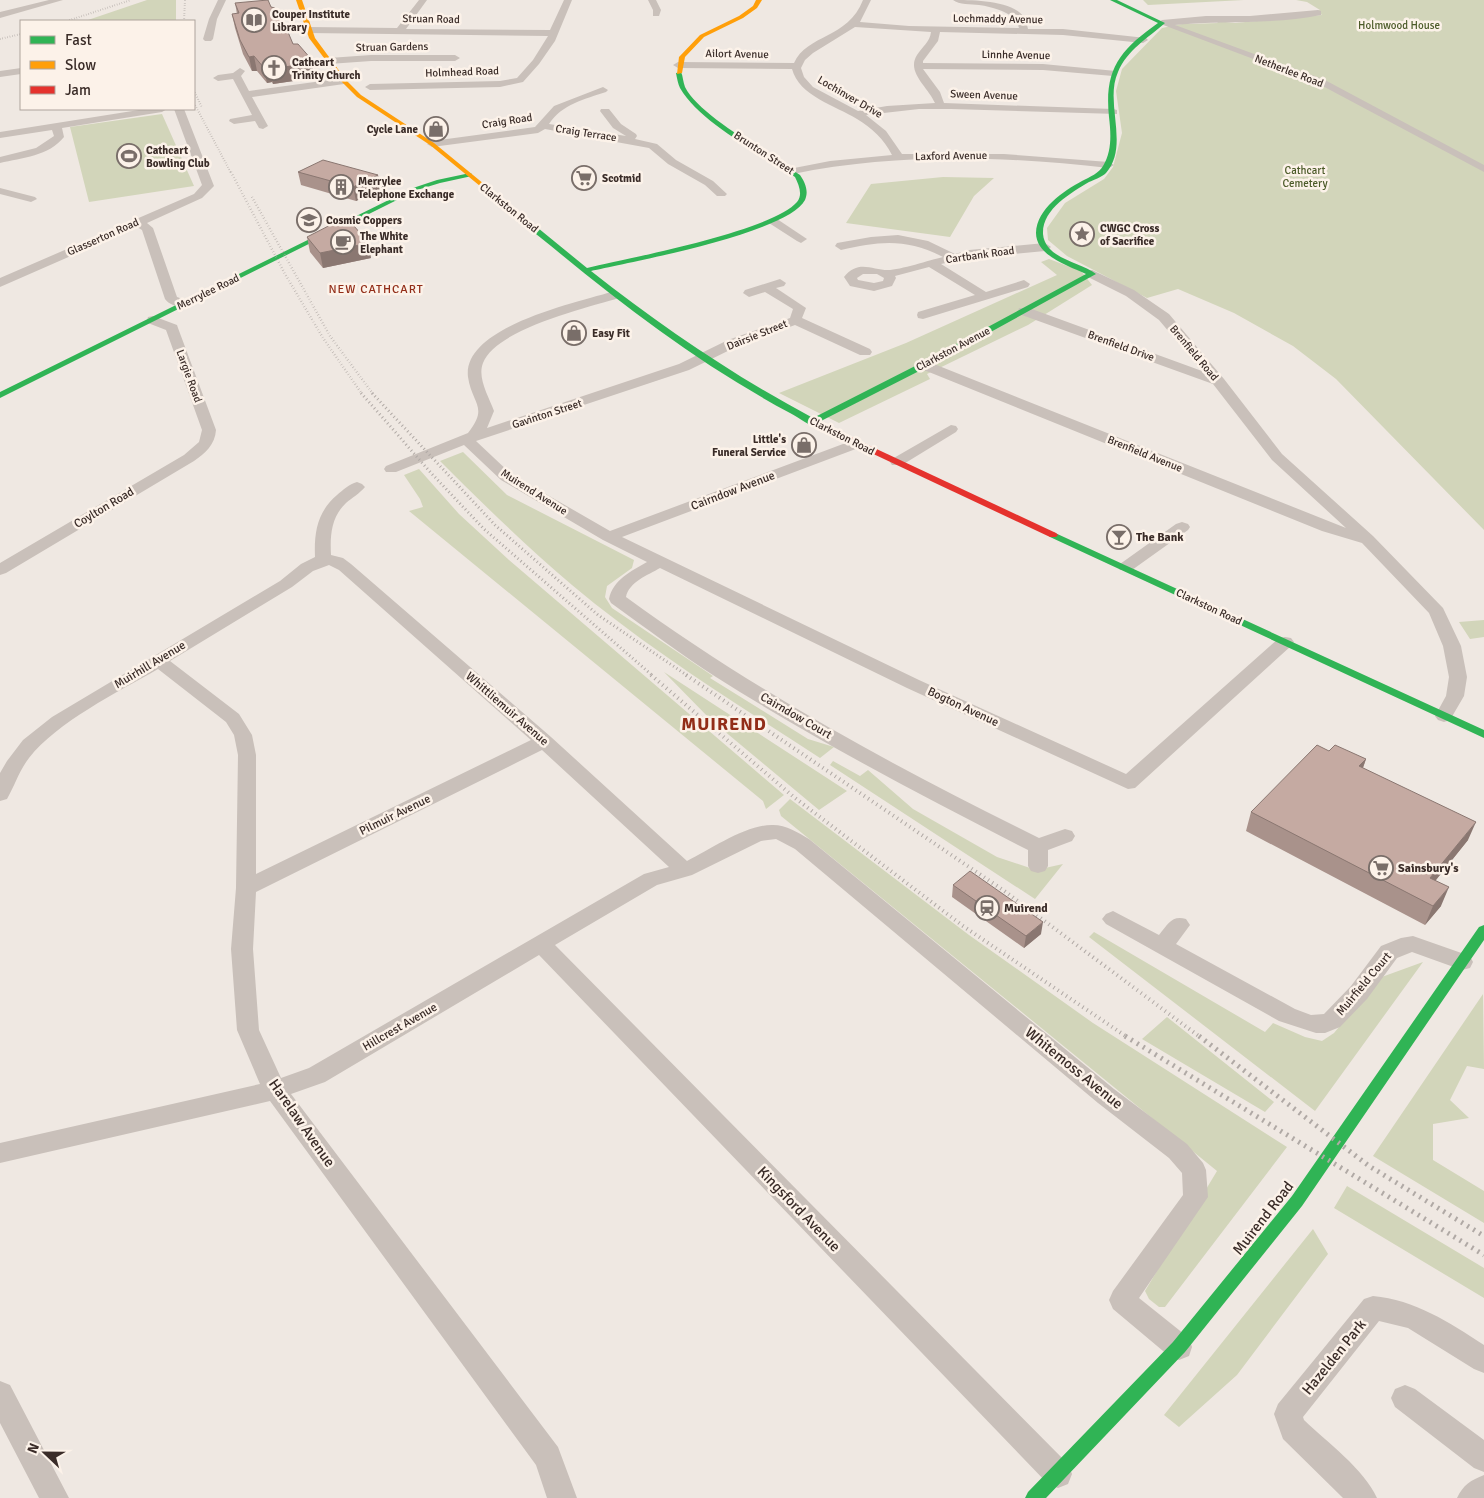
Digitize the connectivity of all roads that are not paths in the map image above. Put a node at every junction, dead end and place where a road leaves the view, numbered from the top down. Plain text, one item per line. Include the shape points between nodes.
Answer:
1 (59, 0) edge
2 (222, 0) edge
3 (299, 0) edge
4 (423, 0) edge
5 (568, 0) edge
6 (652, 0) edge
7 (759, 0) edge
8 (867, 0) edge
9 (957, 0) edge
10 (1114, 0) edge
11 (1318, 13) dead end
12 (656, 14) dead end
13 (0, 15) edge
14 (1162, 23) junction
15 (853, 24) junction
16 (936, 29) junction
17 (308, 30) junction
18 (400, 30) junction
19 (1024, 30) junction
20 (554, 33) junction
21 (208, 39) dead end
22 (1143, 40) junction
23 (455, 58) dead end
24 (329, 62) junction
25 (678, 65) junction
26 (797, 66) junction
27 (918, 66) junction
28 (20, 71) edge
29 (1113, 73) junction
30 (0, 74) edge
31 (218, 78) dead end
32 (344, 81) junction
33 (370, 87) dead end
34 (602, 90) dead end
35 (245, 95) junction
36 (941, 106) junction
37 (155, 110) edge
38 (179, 110) edge
39 (605, 111) dead end
40 (1113, 112) junction
41 (855, 114) junction
42 (234, 121) dead end
43 (261, 121) joint
44 (56, 125) junction
45 (544, 126) junction
46 (0, 135) edge
47 (628, 140) junction
48 (432, 144) junction
49 (898, 157) junction
50 (450, 159) junction
51 (0, 160) edge
52 (1109, 165) junction
53 (1484, 168) edge
54 (793, 171) junction
55 (468, 173) junction
56 (725, 180) dead end
57 (709, 183) junction
58 (26, 185) dead end
59 (418, 186) junction
60 (4, 192) edge
61 (721, 194) dead end
62 (31, 199) dead end
63 (773, 221) junction
64 (137, 222) junction
65 (802, 239) dead end
66 (841, 246) dead end
67 (1045, 247) junction
68 (952, 257) junction
69 (930, 263) junction
70 (586, 270) junction
71 (887, 274) dead end
72 (1092, 274) junction
73 (0, 283) edge
74 (780, 283) dead end
75 (1024, 284) dead end
76 (766, 287) junction
77 (749, 292) dead end
78 (615, 296) junction
79 (985, 296) junction
80 (184, 304) junction
81 (1024, 311) junction
82 (923, 315) dead end
83 (153, 320) junction
84 (795, 320) junction
85 (865, 352) dead end
86 (703, 358) junction
87 (924, 365) junction
88 (1218, 382) junction
89 (0, 395) edge
90 (812, 422) junction
91 (951, 429) dead end
92 (470, 437) junction
93 (206, 443) joint
94 (856, 444) junction
95 (897, 462) junction
96 (391, 469) dead end
97 (356, 487) dead end
98 (1182, 527) dead end
99 (609, 537) junction
100 (1367, 539) junction
101 (323, 559) junction
102 (660, 561) junction
103 (1126, 567) junction
104 (0, 570) edge
105 (1285, 642) junction
106 (158, 660) junction
107 (1444, 716) junction
108 (1484, 734) edge
109 (544, 741) junction
110 (0, 794) edge
111 (772, 832) joint
112 (1066, 836) dead end
113 (685, 870) junction
114 (246, 888) junction
115 (1113, 919) dead end
116 (1179, 925) dead end
117 (1484, 930) edge
118 (541, 944) junction
119 (1162, 946) junction
120 (1462, 962) junction
121 (275, 1090) junction
122 (0, 1153) edge
123 (1178, 1347) junction
124 (1484, 1360) edge
125 (0, 1394) edge
126 (1405, 1398) dead end
127 (1484, 1458) edge
128 (1058, 1474) junction
129 (54, 1498) edge
130 (562, 1498) edge
131 (1034, 1498) edge
132 (1362, 1498) edge

1 - 13 street
2 - 21 street
3 - 17 street, Clarkston Road
4 - 18 street
5 - 20 street, Holmhead Road
6 - 12 street
7 - 25 street via 749,12 689,46
8 - 15 street
9 - 19 street via 1015,14 1022,20
10 - 14 street, Netherlee Road
11 - 14 street
14 - 22 street
14 - 53 street, Netherlee Road via 1320,81
15 - 16 street, Lochmaddy Avenue
15 - 26 street via 807,52
16 - 19 street, Lochmaddy Avenue
16 - 27 street via 935,40 920,58
17 - 18 street, Struan Road
17 - 24 street, Clarkston Road
18 - 20 street, Struan Road
19 - 22 street, Lochmaddy Avenue
20 - 33 street, Holmhead Road via 542,55 524,77 514,82
22 - 29 street
23 - 24 street, Struan Gardens via 372,58
24 - 32 street, Clarkston Road
25 - 26 street, Ailort Avenue
25 - 54 street, Brunton Street via 679,85 694,104 723,127
26 - 41 street, Lochinver Drive via 798,77 804,85
27 - 29 street, Linnhe Avenue via 1042,67
27 - 36 street
28 - 30 street
29 - 40 street via 1110,91
31 - 35 street via 238,74
32 - 35 street
32 - 48 street, Clarkston Road via 359,96
34 - 45 street, Craig Road via 552,112
35 - 43 street
36 - 40 street, Sween Avenue
36 - 41 street, Sween Avenue
37 - 44 street
38 - 64 street, Glasserton Road via 208,186 205,191
39 - 47 street, Craig Terrace via 617,126 632,136
40 - 52 street via 1115,130
41 - 49 street, Lochinver Drive via 885,134
42 - 43 street
44 - 46 street
44 - 51 street via 59,137 50,146
45 - 47 street, Craig Terrace
45 - 48 street, Craig Road via 538,130
47 - 57 street, Craig Terrace via 653,146 672,162
48 - 50 street, Clarkston Road
49 - 52 street, Laxford Avenue via 1006,155
49 - 54 street, Laxford Avenue via 843,161
50 - 55 street, Clarkston Road
50 - 59 street, Merrylee Road
52 - 67 street via 1053,204 1039,232
54 - 63 street, Brunton Street via 804,188 802,200 787,215
55 - 59 street, Merrylee Road
55 - 70 street, Clarkston Road
56 - 57 street
57 - 61 street, Craig Terrace
58 - 60 street
59 - 80 street, Merrylee Road
60 - 62 street
63 - 65 street
63 - 70 street, Brunton Street
64 - 73 street, Glasserton Road
64 - 80 street via 147,228 172,299
66 - 68 street via 881,238 904,238
67 - 68 street, Cartbank Road
67 - 72 street, Brenfield Road
68 - 69 street, Cartbank Road
69 - 71 street, Cartbank Road
69 - 79 street
70 - 78 street, Clarkston Road
72 - 81 street, Clarkston Avenue
72 - 88 street, Brenfield Road via 1130,293 1164,317
74 - 76 street
75 - 79 street
76 - 77 street
76 - 84 street via 800,308
78 - 86 street, Clarkston Road
78 - 92 street via 528,323 494,341 482,352 476,363 476,380 487,411 482,425
79 - 82 street
80 - 83 street, Merrylee Road
81 - 87 street, Clarkston Avenue
81 - 88 street, Brenfield Drive
83 - 89 street, Merrylee Road
83 - 93 street, Largie Road via 172,328 208,430
84 - 85 street, Dairsie Street
84 - 86 street, Dairsie Street
86 - 90 street, Clarkston Road
86 - 92 street, Gavinton Street via 630,386
87 - 90 street, Clarkston Avenue
87 - 100 street, Brenfield Avenue via 1319,524
88 - 100 street, Brenfield Road via 1277,456
90 - 94 street, Clarkston Road
91 - 95 street
92 - 96 street, Gavinton Street
92 - 99 street, Muirend Avenue via 471,445 506,477
93 - 104 street, Coylton Road via 189,458
94 - 95 street, Clarkston Road
94 - 99 street, Cairndow Avenue
95 - 103 street, Clarkston Road
97 - 101 street via 345,495 324,522
98 - 103 street
99 - 102 street, Bogton Avenue
100 - 107 street, Brenfield Road via 1426,599 1444,627 1452,646 1458,677 1455,696
101 - 106 street, Muirhill Avenue
101 - 109 street, Whittliemuir Avenue via 340,562
102 - 105 street, Bogton Avenue via 913,684 1128,783
102 - 112 street, Cairndow Court via 622,586 617,592 617,599 682,646 739,683 1038,856
103 - 105 street, Clarkston Road
105 - 107 street, Clarkston Road
106 - 110 street, Muirhill Avenue via 40,734 14,762
106 - 114 street, Harelaw Avenue via 233,718 243,735 247,755
107 - 108 street, Clarkston Road
109 - 113 street, Whittliemuir Avenue
109 - 114 street, Pilmuir Avenue
111 - 113 street, Hillcrest Avenue via 751,837
111 - 123 street, Whitemoss Avenue via 802,844 1106,1096 1178,1151 1194,1170 1196,1196 1122,1300
113 - 118 street, Hillcrest Avenue via 651,879
114 - 121 street, Harelaw Avenue via 242,948 248,1030
115 - 119 street, Muirfield Court
116 - 119 street
117 - 120 street, Muirend Road
118 - 121 street, Hillcrest Avenue via 318,1075
118 - 128 street, Kingsford Avenue
119 - 120 street, Muirfield Court via 1287,1015 1309,1023 1325,1024 1339,1016 1389,952 1401,946 1413,944
120 - 123 street, Muirend Road via 1297,1201
121 - 122 street, Hillcrest Avenue
121 - 130 street, Harelaw Avenue via 548,1457
123 - 128 street, Muirend Road
124 - 132 street, Hazelden Park via 1431,1326 1390,1308 1373,1308 1288,1414 1293,1429
125 - 129 street
126 - 127 street
128 - 131 street, Muirend Road

